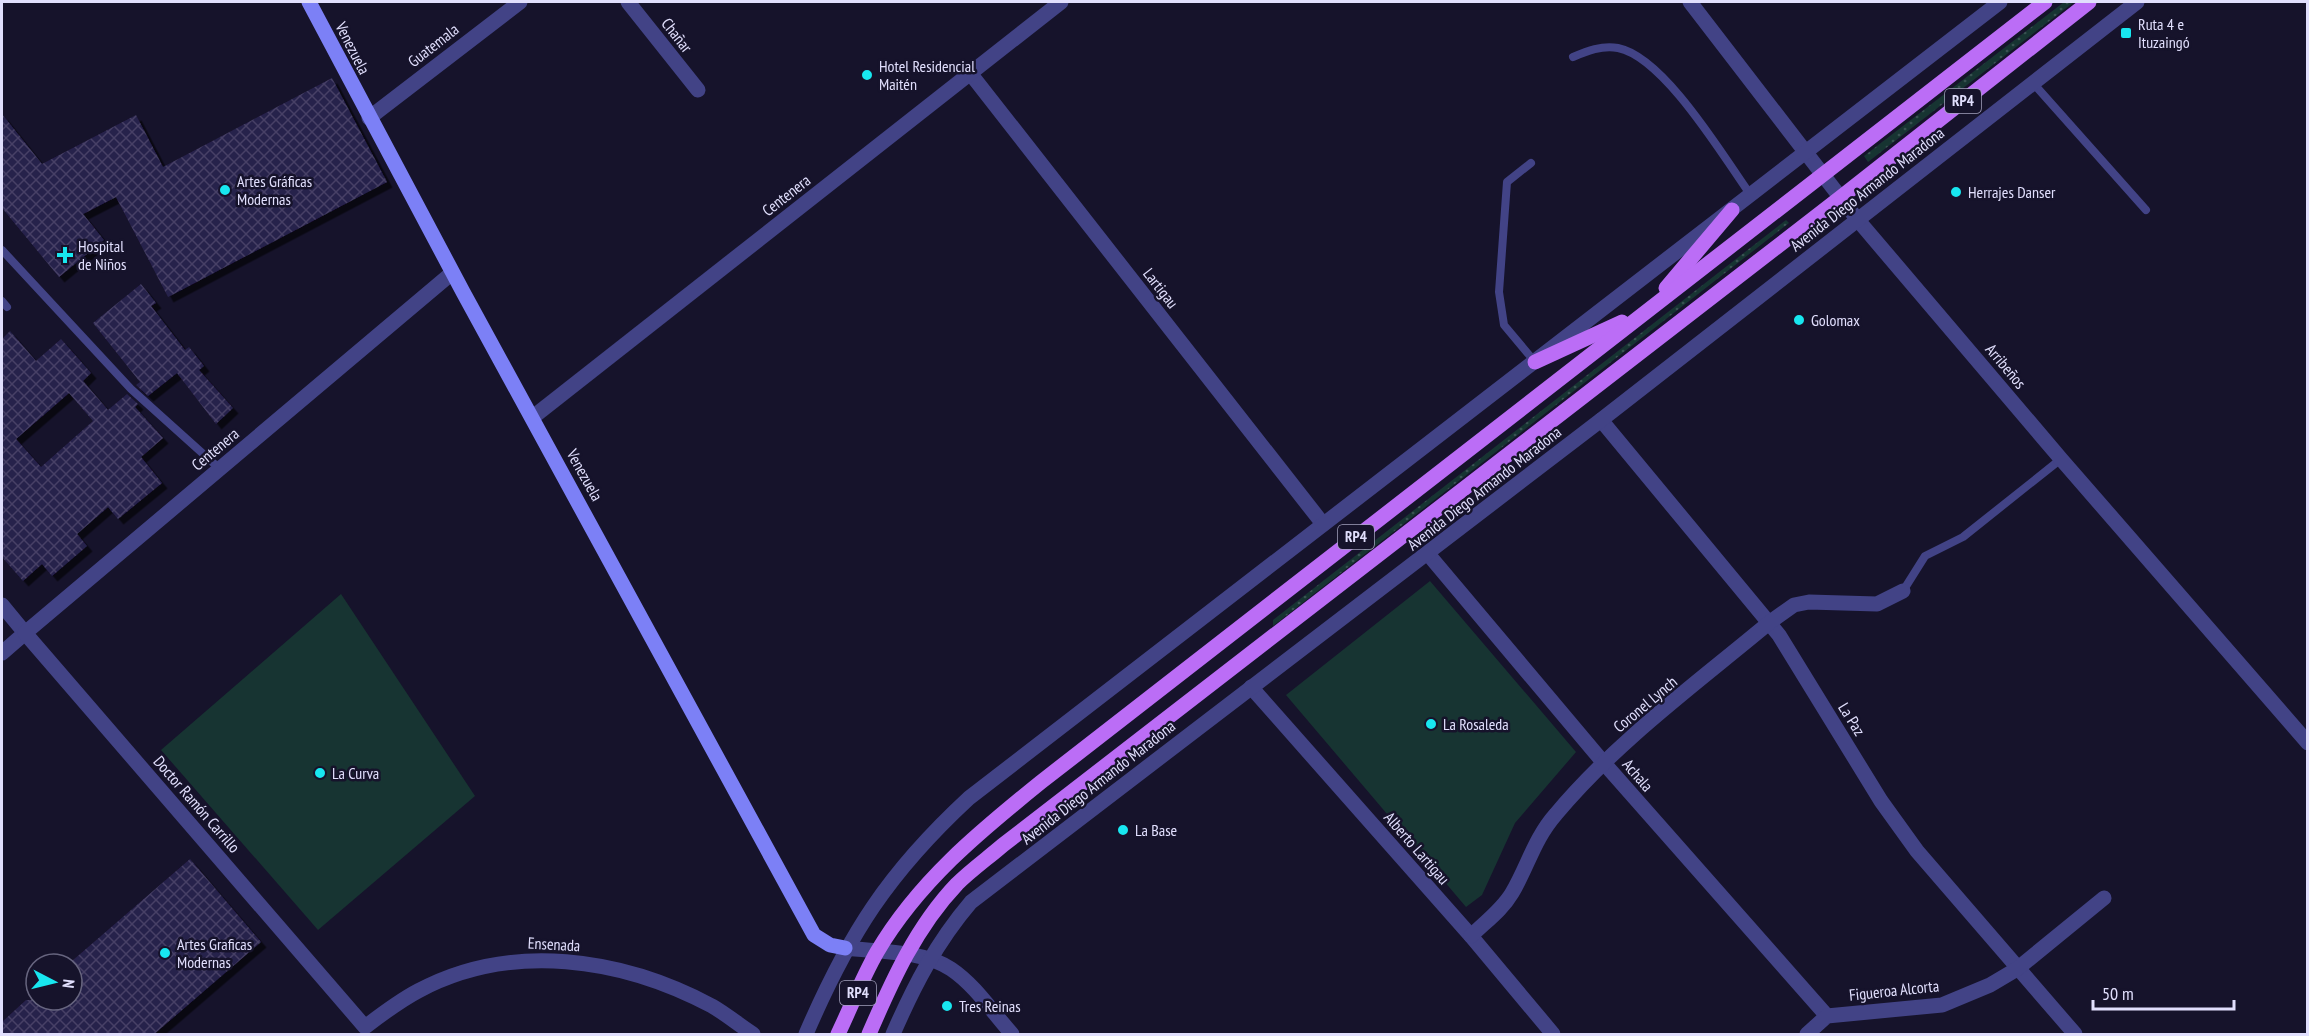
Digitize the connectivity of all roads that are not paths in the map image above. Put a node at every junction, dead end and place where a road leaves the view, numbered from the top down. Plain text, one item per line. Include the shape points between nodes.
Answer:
1 (309, 2) edge
2 (520, 2) edge
3 (628, 2) edge
4 (1061, 2) edge
5 (1690, 2) edge
6 (2000, 2) edge
7 (2045, 2) edge
8 (2089, 2) edge
9 (2129, 4) edge
10 (1573, 57) dead end
11 (970, 74) junction
12 (2032, 82) junction
13 (698, 90) dead end
14 (369, 118) junction
15 (1806, 151) junction
16 (1531, 163) dead end
17 (1823, 174) junction
18 (1750, 194) junction
19 (1840, 198) junction
20 (1732, 210) junction
21 (2146, 210) dead end
22 (1857, 219) junction
23 (2, 250) edge
24 (452, 273) junction
25 (1647, 311) junction
26 (1535, 362) junction
27 (533, 417) junction
28 (1601, 420) junction
29 (2061, 459) junction
30 (220, 469) junction
31 (1323, 524) junction
32 (1428, 554) junction
33 (1903, 591) joint
34 (2, 605) edge
35 (1770, 622) junction
36 (25, 633) junction
37 (2, 653) edge
38 (1251, 687) junction
39 (2307, 743) edge
40 (1603, 762) junction
41 (2104, 898) dead end
42 (1471, 936) junction
43 (845, 948) junction
44 (877, 952) junction
45 (906, 954) junction
46 (928, 960) junction
47 (2017, 969) junction
48 (1827, 1016) junction
49 (361, 1031) edge
50 (753, 1035) edge
51 (806, 1035) edge
52 (838, 1035) edge
53 (869, 1035) edge
54 (893, 1035) edge
55 (1012, 1035) edge
56 (1553, 1035) edge
57 (1806, 1035) edge
58 (2075, 1035) edge

1 - 14 main road, Venezuela
2 - 14 street, Guatemala
3 - 13 street, Chañar
4 - 11 street, Centenera
5 - 15 street, Arribeños
6 - 15 street
7 - 17 main road, Avenida Diego Armando Maradona / RP4
8 - 19 main road, Avenida Diego Armando Maradona / RP4
9 - 12 street, Avenida Diego Armando Maradona
10 - 18 lane via 1593,49 1618,48 1646,60 1687,105
11 - 27 street, Centenera
11 - 31 street, Lartigau
12 - 21 lane
12 - 22 street, Avenida Diego Armando Maradona
14 - 24 main road, Venezuela
15 - 17 street, Arribeños
15 - 18 street
16 - 26 lane via 1507,182 1499,292 1504,325
17 - 19 street, Arribeños
17 - 25 main road, Avenida Diego Armando Maradona / RP4
18 - 20 street
19 - 22 street, Arribeños
19 - 45 main road, Avenida Diego Armando Maradona / RP4 via 1003,845 958,884
20 - 25 main road
20 - 26 street
22 - 28 street, Avenida Diego Armando Maradona
22 - 29 street, Arribeños
23 - 30 lane via 131,389
24 - 27 main road, Venezuela
24 - 30 street, Centenera
25 - 26 main road
25 - 44 main road, Avenida Diego Armando Maradona / RP4 via 964,845 934,876
26 - 31 street
27 - 43 main road, Venezuela via 814,935 830,945
28 - 32 street, Avenida Diego Armando Maradona
28 - 35 street, La Paz
29 - 33 lane via 1964,537 1925,556
29 - 39 street, Arribeños
30 - 36 street, Centenera
31 - 43 street via 969,798 887,884
32 - 38 street, Avenida Diego Armando Maradona
32 - 40 street, Achala
33 - 35 street, Coronel Lynch via 1877,604 1794,605
34 - 36 street, Doctor Ramón Carrillo
35 - 40 street, Coronel Lynch
35 - 47 street, La Paz via 1881,801
36 - 37 street, Centenera
36 - 49 street, Doctor Ramón Carrillo
38 - 42 street, Alberto Lartigau
38 - 46 street, Avenida Diego Armando Maradona via 971,902
40 - 42 street, Coronel Lynch via 1544,828 1512,893
40 - 48 street, Achala
41 - 47 street, Figueroa Alcorta
42 - 56 street, Alberto Lartigau
43 - 44 street
43 - 51 street
44 - 45 street
44 - 52 main road, Avenida Diego Armando Maradona / RP4
45 - 46 street
45 - 53 main road, Avenida Diego Armando Maradona / RP4
46 - 54 street, Avenida Diego Armando Maradona
46 - 55 street via 950,968 968,984
47 - 48 street, Figueroa Alcorta via 1942,1005
47 - 58 street, La Paz
48 - 57 street
49 - 50 street, Ensenada via 418,990 457,974 503,962 556,960 600,965 658,983 714,1007

